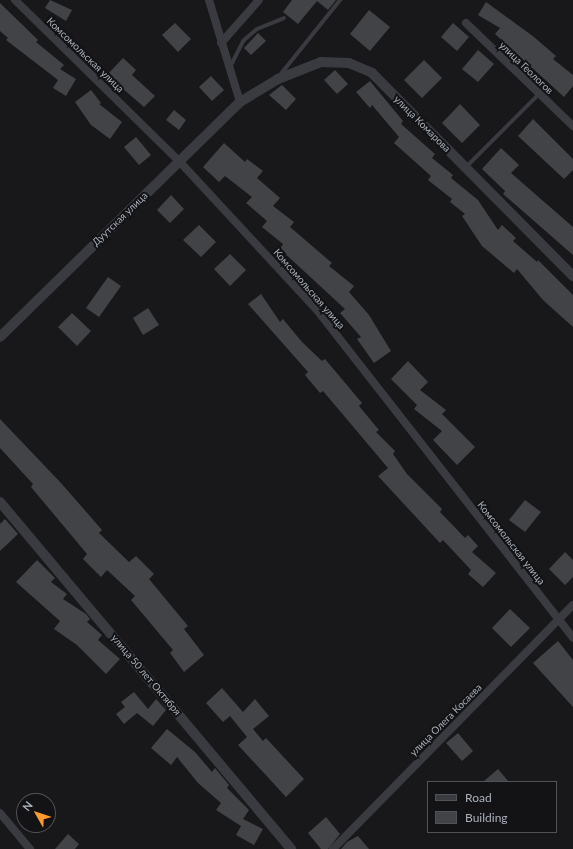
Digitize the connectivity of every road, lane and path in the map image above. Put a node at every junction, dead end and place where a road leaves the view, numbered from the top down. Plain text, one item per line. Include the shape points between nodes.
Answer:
1 (14, 0) edge
2 (259, 0) edge
3 (340, 0) edge
4 (212, 1) edge
5 (284, 18) dead end
6 (466, 23) dead end
7 (221, 43) junction
8 (229, 69) junction
9 (278, 79) junction
10 (539, 94) junction
11 (240, 102) junction
12 (573, 126) edge
13 (179, 161) junction
14 (465, 167) junction
15 (573, 276) edge
16 (0, 337) edge
17 (0, 502) edge
18 (573, 605) edge
19 (559, 620) junction
20 (573, 638) edge
21 (0, 813) edge
22 (30, 849) edge
23 (291, 849) edge
24 (333, 849) edge

1 - 13 street, Комсомольская улица
2 - 7 street
3 - 9 lane
4 - 7 street
5 - 8 lane via 257,29 243,41
6 - 10 street, улица Геологов
7 - 8 street
8 - 11 street
9 - 11 street, улица Комарова
9 - 14 street, улица Комарова via 321,62 349,63 366,71
10 - 12 street, улица Геологов
10 - 14 lane
11 - 13 street, Дуутская улица
13 - 16 street, Дуутская улица
13 - 19 street, Комсомольская улица via 317,310
14 - 15 street, улица Комарова
17 - 23 street, улица 50 лет Октября
18 - 19 street, улица Олега Косаева
19 - 20 street, Комсомольская улица
19 - 24 street, улица Олега Косаева
21 - 22 street

